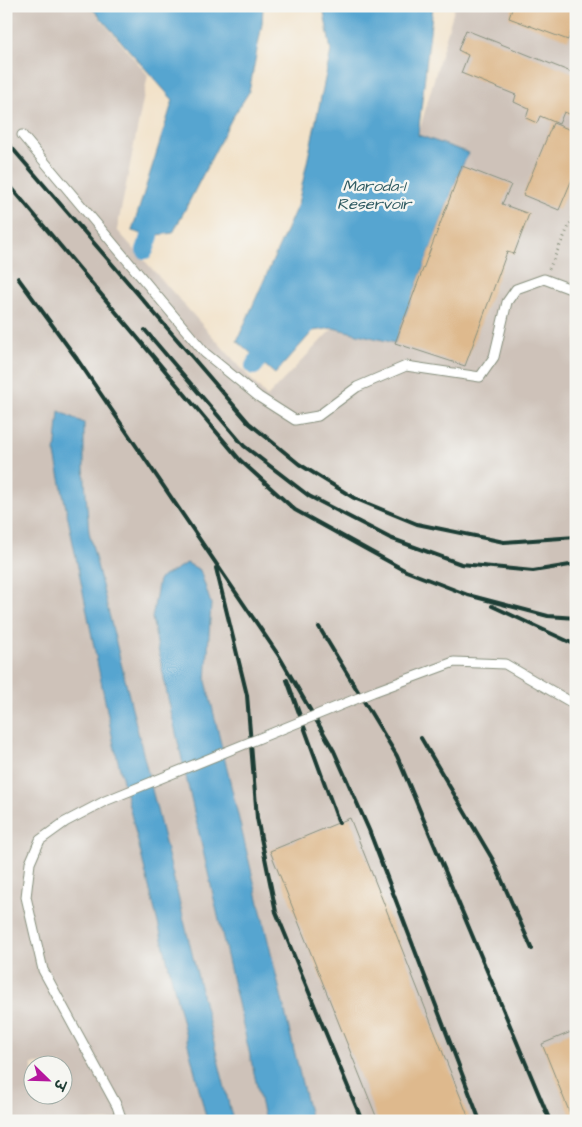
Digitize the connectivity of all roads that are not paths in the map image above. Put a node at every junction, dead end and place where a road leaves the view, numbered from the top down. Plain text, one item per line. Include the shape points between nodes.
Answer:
1 (22, 135) dead end
2 (576, 291) edge
3 (576, 705) edge
4 (122, 1121) edge

1 - 2 lane via 205,353 259,397 295,420 318,416 357,388 406,366 480,377 494,357 507,302 516,289 544,279
3 - 4 lane, bridge via 505,664 454,662 105,801 65,822 40,840 30,863 26,897 43,970 117,1106

